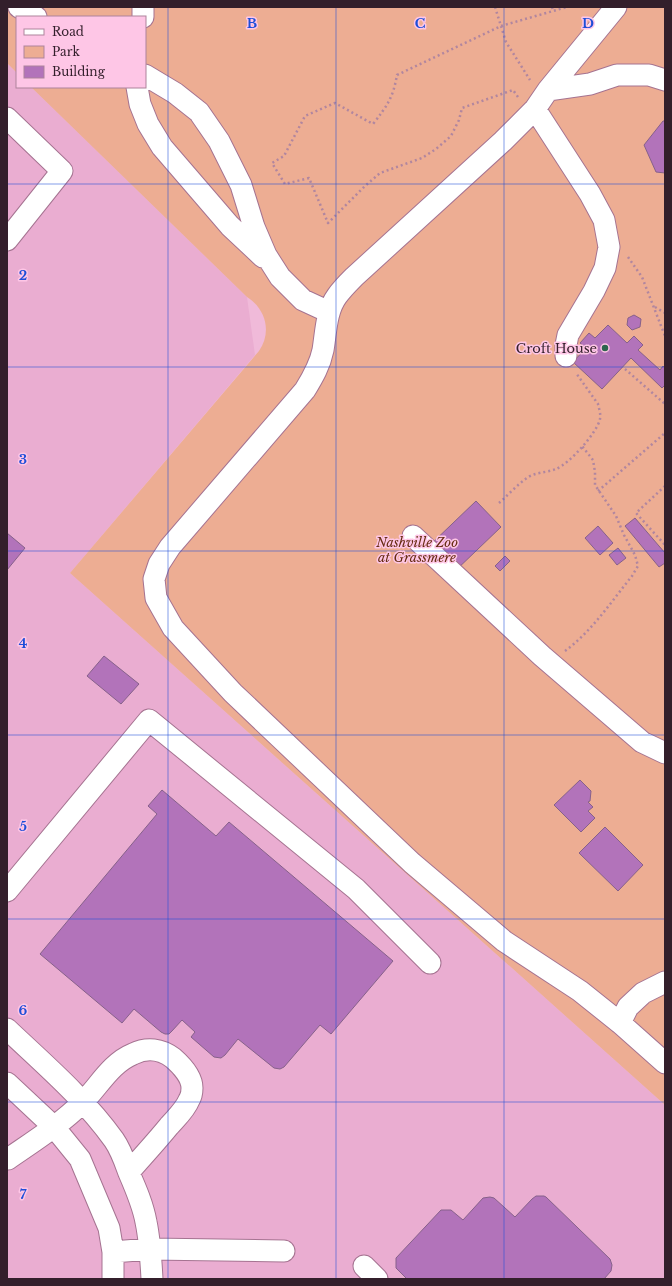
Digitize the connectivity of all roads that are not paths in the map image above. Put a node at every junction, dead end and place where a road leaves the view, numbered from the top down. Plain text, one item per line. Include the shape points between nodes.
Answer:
1 (19, 7) edge
2 (616, 7) edge
3 (34, 16) edge
4 (146, 76) edge
5 (665, 80) edge
6 (137, 88) edge
7 (539, 103) junction
8 (7, 118) edge
9 (7, 240) edge
10 (272, 265) junction
11 (330, 312) junction
12 (566, 356) road end
13 (413, 536) dead end
14 (665, 754) edge
15 (7, 891) edge
16 (430, 963) dead end
17 (665, 982) edge
18 (620, 1023) junction
19 (7, 1029) edge
20 (665, 1063) edge
21 (7, 1083) edge
22 (83, 1102) junction
23 (54, 1127) junction
24 (8, 1159) dead end
25 (129, 1172) junction
26 (150, 1249) junction
27 (284, 1251) dead end
28 (113, 1252) junction
29 (114, 1279) edge
30 (152, 1279) edge

1 - 3 street
2 - 7 street
4 - 10 street via 175,92 199,112 219,141 241,185 254,227
5 - 7 street via 649,75 617,75
6 - 10 street via 148,124 162,147 230,226
7 - 11 street via 503,141 354,277 336,296
7 - 12 street via 604,220 610,247 605,268 568,335
8 - 9 street via 62,172
10 - 11 street via 303,300
11 - 18 street via 323,351 316,372 305,390 170,547 159,564 154,579 156,598 173,628 233,693 412,863 504,941 580,991
13 - 14 street via 542,656 642,742
15 - 16 street via 149,720 356,889
17 - 18 street via 643,993 628,1007
18 - 20 street
19 - 22 street
21 - 23 street
22 - 23 street
22 - 25 street via 114,1141
22 - 25 street via 110,1071 137,1052 151,1049 163,1052 186,1072 192,1088 189,1100
23 - 24 street
23 - 28 street via 80,1159 109,1228
25 - 26 street via 146,1221
26 - 27 street
26 - 28 street
26 - 30 street
28 - 29 street

